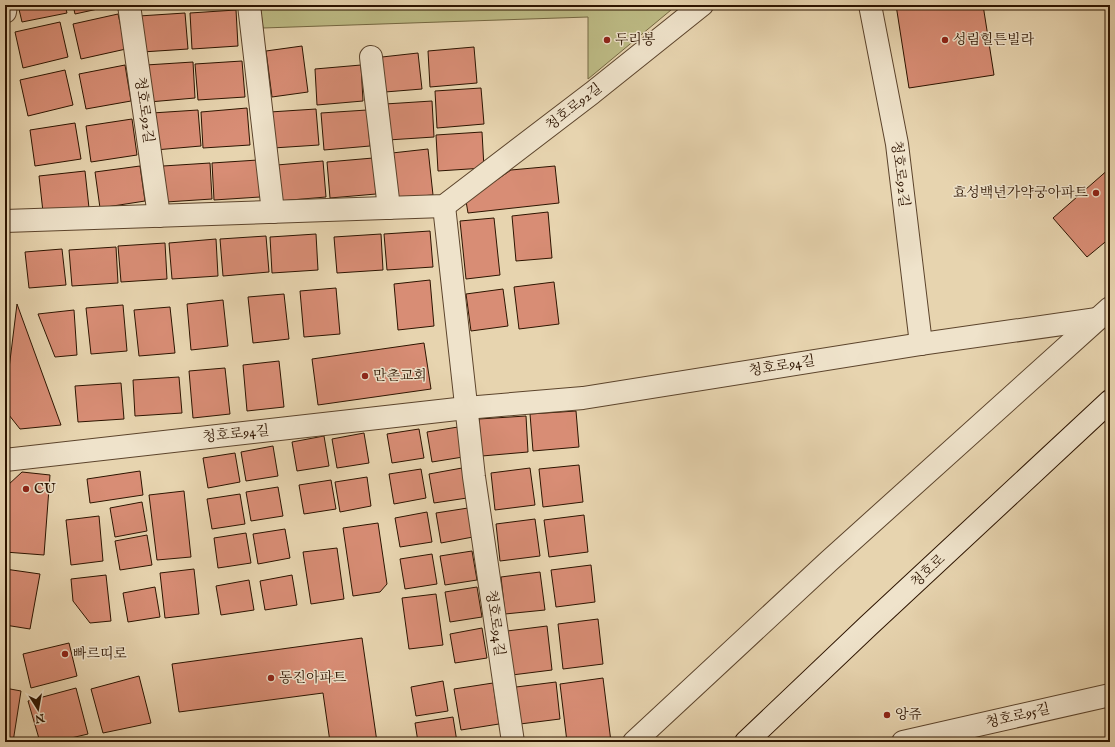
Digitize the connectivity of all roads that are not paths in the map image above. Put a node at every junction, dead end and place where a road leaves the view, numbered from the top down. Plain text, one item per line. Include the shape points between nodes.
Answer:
1 (6, 5) edge
2 (129, 5) edge
3 (249, 5) edge
4 (702, 5) edge
5 (870, 5) edge
6 (5, 12) edge
7 (371, 57) dead end
8 (444, 206) junction
9 (389, 208) junction
10 (273, 212) junction
11 (159, 216) junction
12 (5, 221) edge
13 (1104, 314) edge
14 (921, 344) junction
15 (1110, 401) edge
16 (466, 408) junction
17 (1110, 415) edge
18 (1089, 421) junction
19 (5, 460) edge
20 (1110, 695) edge
21 (512, 742) edge
22 (634, 742) edge
23 (746, 742) edge
24 (903, 742) edge

1 - 6 street
2 - 11 street, 청호로92길
3 - 10 street
4 - 8 street, 청호로92길
5 - 14 street, 청호로92길 via 897,144
7 - 9 street
8 - 9 street
8 - 16 street
9 - 10 street
10 - 11 street
11 - 12 street
13 - 14 street, 청호로94길
13 - 22 street via 835,556
14 - 16 street, 청호로94길 via 583,398
15 - 18 street, 청호로
16 - 19 street, 청호로94길
16 - 21 street, 청호로94길
17 - 18 street
18 - 23 street, 청호로
20 - 24 street, 청호로95길

